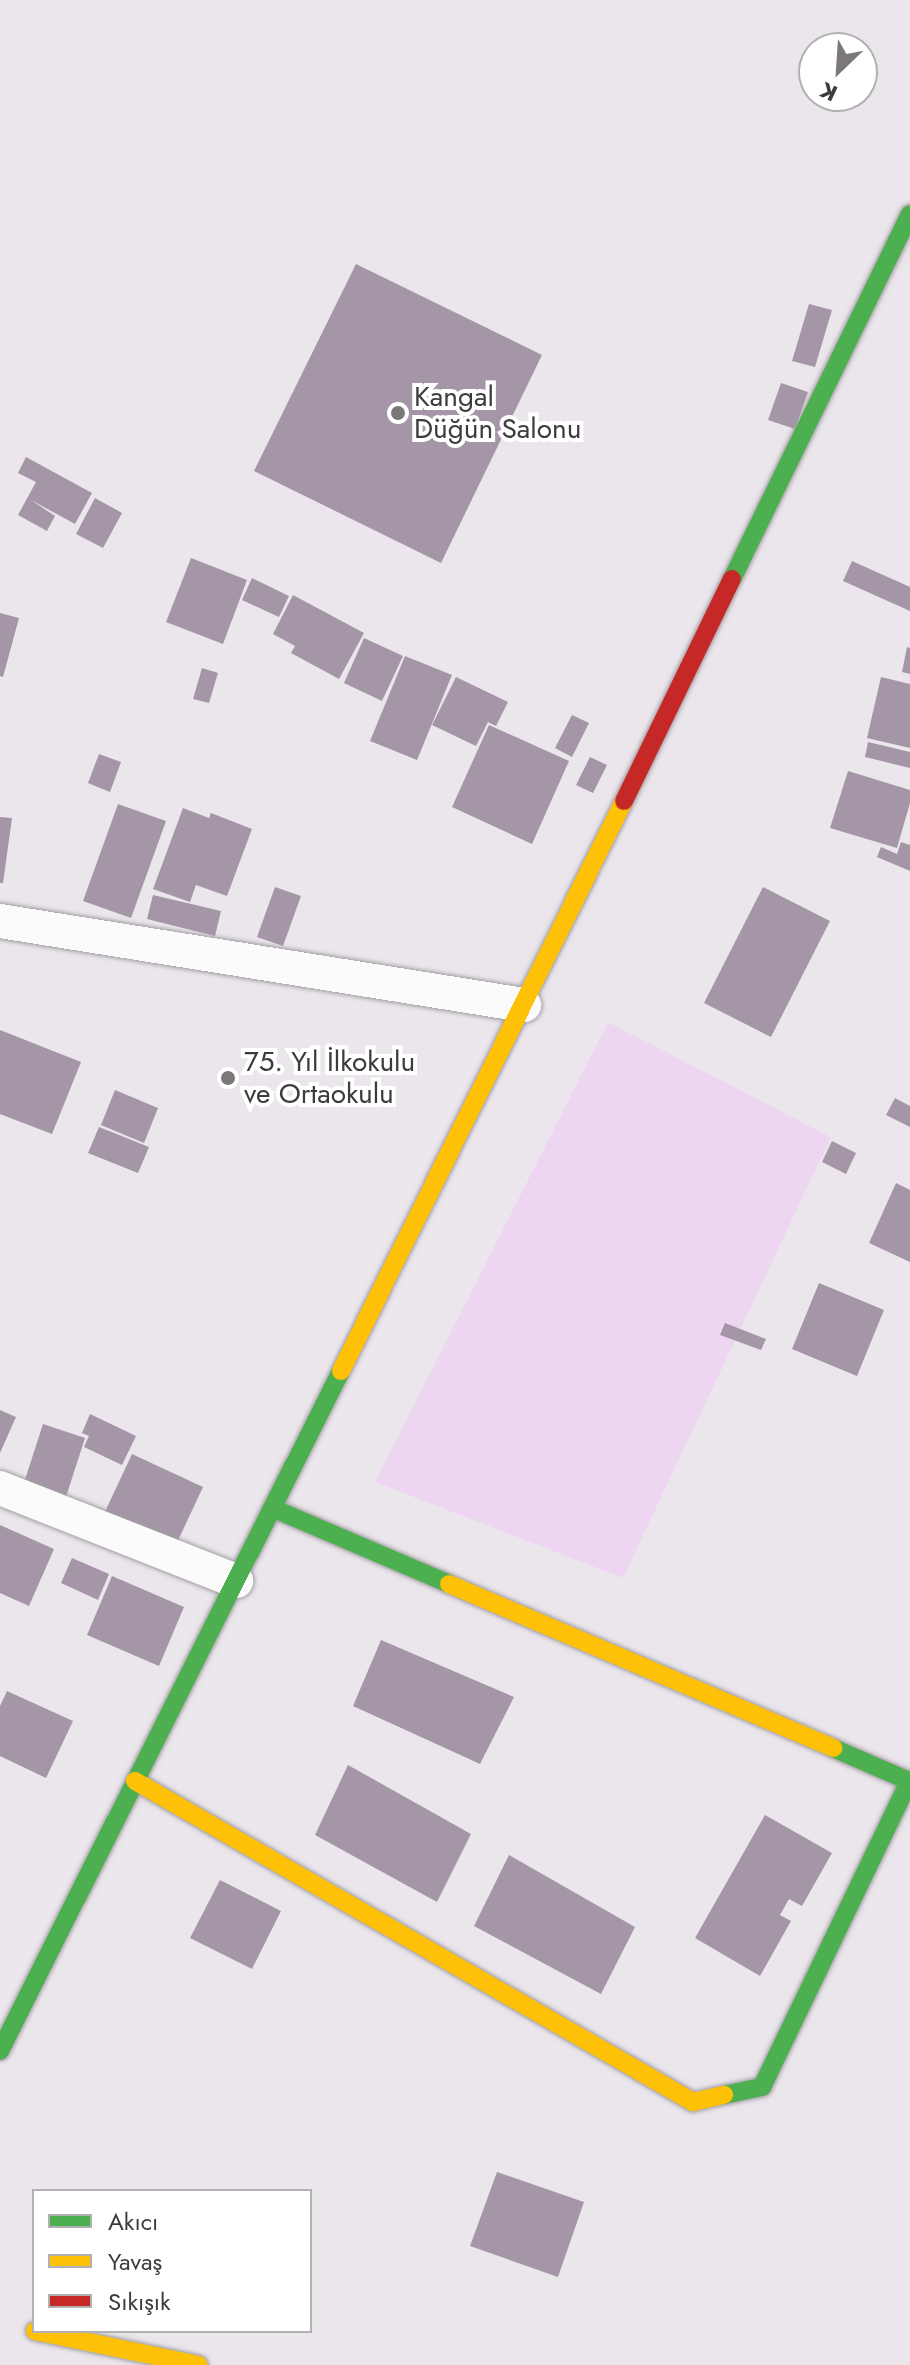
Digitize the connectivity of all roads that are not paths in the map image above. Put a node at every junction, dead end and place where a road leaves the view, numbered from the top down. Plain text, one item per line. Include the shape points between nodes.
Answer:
1 (908, 224) edge
2 (0, 921) edge
3 (524, 1005) junction
4 (0, 1488) edge
5 (272, 1508) junction
6 (236, 1581) junction
7 (135, 1781) junction
8 (0, 2051) edge
9 (11, 2326) dead end
10 (32, 2331) edge
11 (44, 2333) edge
12 (199, 2365) edge

1 - 3 street
2 - 3 street
3 - 5 street
4 - 6 street
5 - 6 street
5 - 7 street via 909,1781 762,2087 693,2102
6 - 7 street
7 - 8 street
9 - 10 street
11 - 12 street

